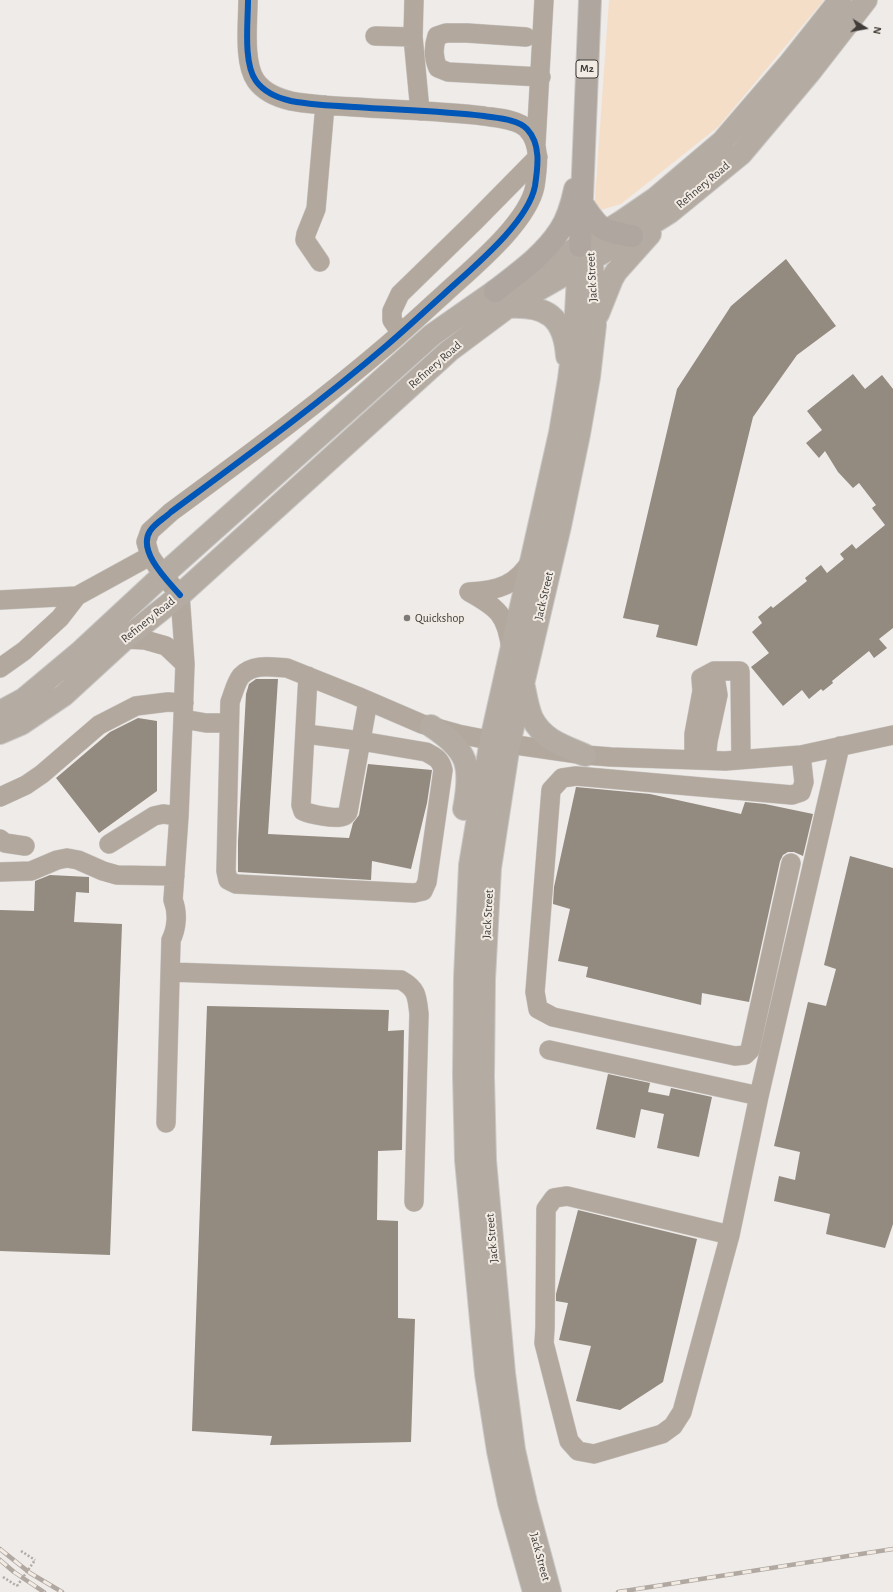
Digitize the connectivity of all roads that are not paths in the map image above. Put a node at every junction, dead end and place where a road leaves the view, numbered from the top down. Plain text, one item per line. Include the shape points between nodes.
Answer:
1 (248, 0) edge
2 (414, 0) edge
3 (544, 0) edge
4 (590, 0) edge
5 (840, 0) edge
6 (866, 0) edge
7 (375, 36) dead end
8 (413, 36) junction
9 (526, 37) dead end
10 (541, 77) junction
11 (325, 105) junction
12 (420, 111) junction
13 (585, 137) junction
14 (537, 150) junction
15 (670, 212) junction
16 (632, 236) junction
17 (589, 249) junction
18 (320, 262) dead end
19 (501, 299) junction
20 (595, 325) junction
21 (401, 333) junction
22 (569, 379) junction
23 (150, 556) junction
24 (532, 557) junction
25 (163, 575) junction
26 (180, 594) junction
27 (77, 596) junction
28 (0, 600) edge
29 (125, 639) junction
30 (511, 653) junction
31 (185, 664) junction
32 (0, 668) edge
33 (308, 676) junction
34 (523, 684) junction
35 (368, 701) junction
36 (183, 711) junction
37 (7, 719) edge
38 (229, 723) junction
39 (431, 726) junction
40 (306, 734) junction
41 (893, 735) edge
42 (361, 741) junction
43 (500, 742) junction
44 (840, 746) junction
45 (585, 755) junction
46 (801, 755) junction
47 (741, 759) junction
48 (700, 760) junction
49 (0, 797) edge
50 (179, 816) junction
51 (0, 839) edge
52 (110, 844) dead end
53 (25, 846) dead end
54 (791, 863) dead end
55 (0, 872) edge
56 (175, 876) junction
57 (468, 915) junction
58 (170, 972) junction
59 (549, 1050) dead end
60 (759, 1096) junction
61 (166, 1123) dead end
62 (414, 1202) dead end
63 (730, 1235) junction
64 (506, 1450) junction
65 (529, 1548) junction
66 (534, 1592) edge
67 (550, 1592) edge

1 - 11 street via 248,62 254,79 262,88 290,101
2 - 8 street
3 - 10 street
4 - 13 highway, M2
5 - 17 main road, Refinery Road via 722,142 656,198 621,222
6 - 15 main road, Refinery Road via 741,154
7 - 8 street
8 - 12 street
9 - 10 street via 446,33 438,36 434,45 434,59 438,68 448,72
10 - 14 street
11 - 12 street
11 - 18 street via 316,209 305,240
12 - 14 street via 508,119 526,127
13 - 17 highway via 582,203
13 - 19 highway via 570,208 561,229
14 - 21 street via 534,188 528,205 513,226 486,256
14 - 21 street via 474,222 400,294 392,311 392,320
15 - 16 main road, Refinery Road
15 - 20 main road via 616,272
16 - 17 highway
16 - 17 main road, Refinery Road
17 - 19 main road, Refinery Road
17 - 20 main road, Jack Street
17 - 22 main road, Jack Street
19 - 22 main road via 543,311 554,319 562,332 566,348
19 - 25 main road, Refinery Road via 432,335
19 - 26 main road, Refinery Road via 450,351
20 - 34 main road, Jack Street via 579,434
21 - 23 street via 327,395 159,522 150,531 146,542
22 - 24 main road, Jack Street via 560,433
23 - 25 street
23 - 27 street
24 - 30 main road, Jack Street
24 - 30 street via 517,578 505,586 469,592 496,608 507,629
25 - 26 street
25 - 37 main road, Refinery Road via 79,654 24,699
26 - 29 main road, Refinery Road
26 - 31 street
27 - 28 street
27 - 32 street via 60,618 24,651
29 - 31 street via 145,640 166,646
29 - 37 main road, Refinery Road via 64,695
30 - 43 main road, Jack Street
31 - 36 street
33 - 35 street
33 - 38 street via 287,668 269,666 248,671 241,676 230,702
33 - 40 street
34 - 43 main road, Jack Street
34 - 45 main road via 532,717 541,731 554,742
35 - 39 street
35 - 42 street
36 - 38 street via 206,723
36 - 49 street via 168,702 136,706 99,725 42,774
36 - 50 street
38 - 42 street via 226,871 228,880 236,884 414,893 423,891 427,882 443,770 441,763 426,752
39 - 43 street
39 - 57 main road via 455,745 465,760 468,771 469,780 459,850
40 - 42 street
40 - 42 street via 301,805 303,811 338,818 348,812
41 - 44 street
43 - 45 street
43 - 57 main road, Jack Street via 470,864
43 - 64 main road, Jack Street via 484,979 483,1077 485,1160 504,1374
44 - 46 street
44 - 60 street
45 - 48 street
46 - 47 street
46 - 54 street via 804,782 801,792 792,795 576,776 562,778 551,790 535,992 538,1009 554,1017 735,1056 745,1055 750,1050
47 - 48 street
47 - 48 street via 740,671 708,674 694,734
50 - 52 street via 154,816
50 - 56 street
51 - 53 street via 5,843
55 - 56 street via 31,872 67,858 118,875
56 - 58 street via 173,900 168,906
57 - 64 main road, Jack Street via 464,1075 466,1160 486,1374
58 - 61 street
58 - 62 street via 401,980 412,986 417,997 419,1014
59 - 60 street
60 - 63 street
63 - 63 street via 682,1412 673,1426 662,1434 594,1454 578,1451 569,1441 544,1344 546,1209 554,1198 567,1196
64 - 65 main road, Jack Street
65 - 66 main road, Jack Street
65 - 67 main road, Jack Street

